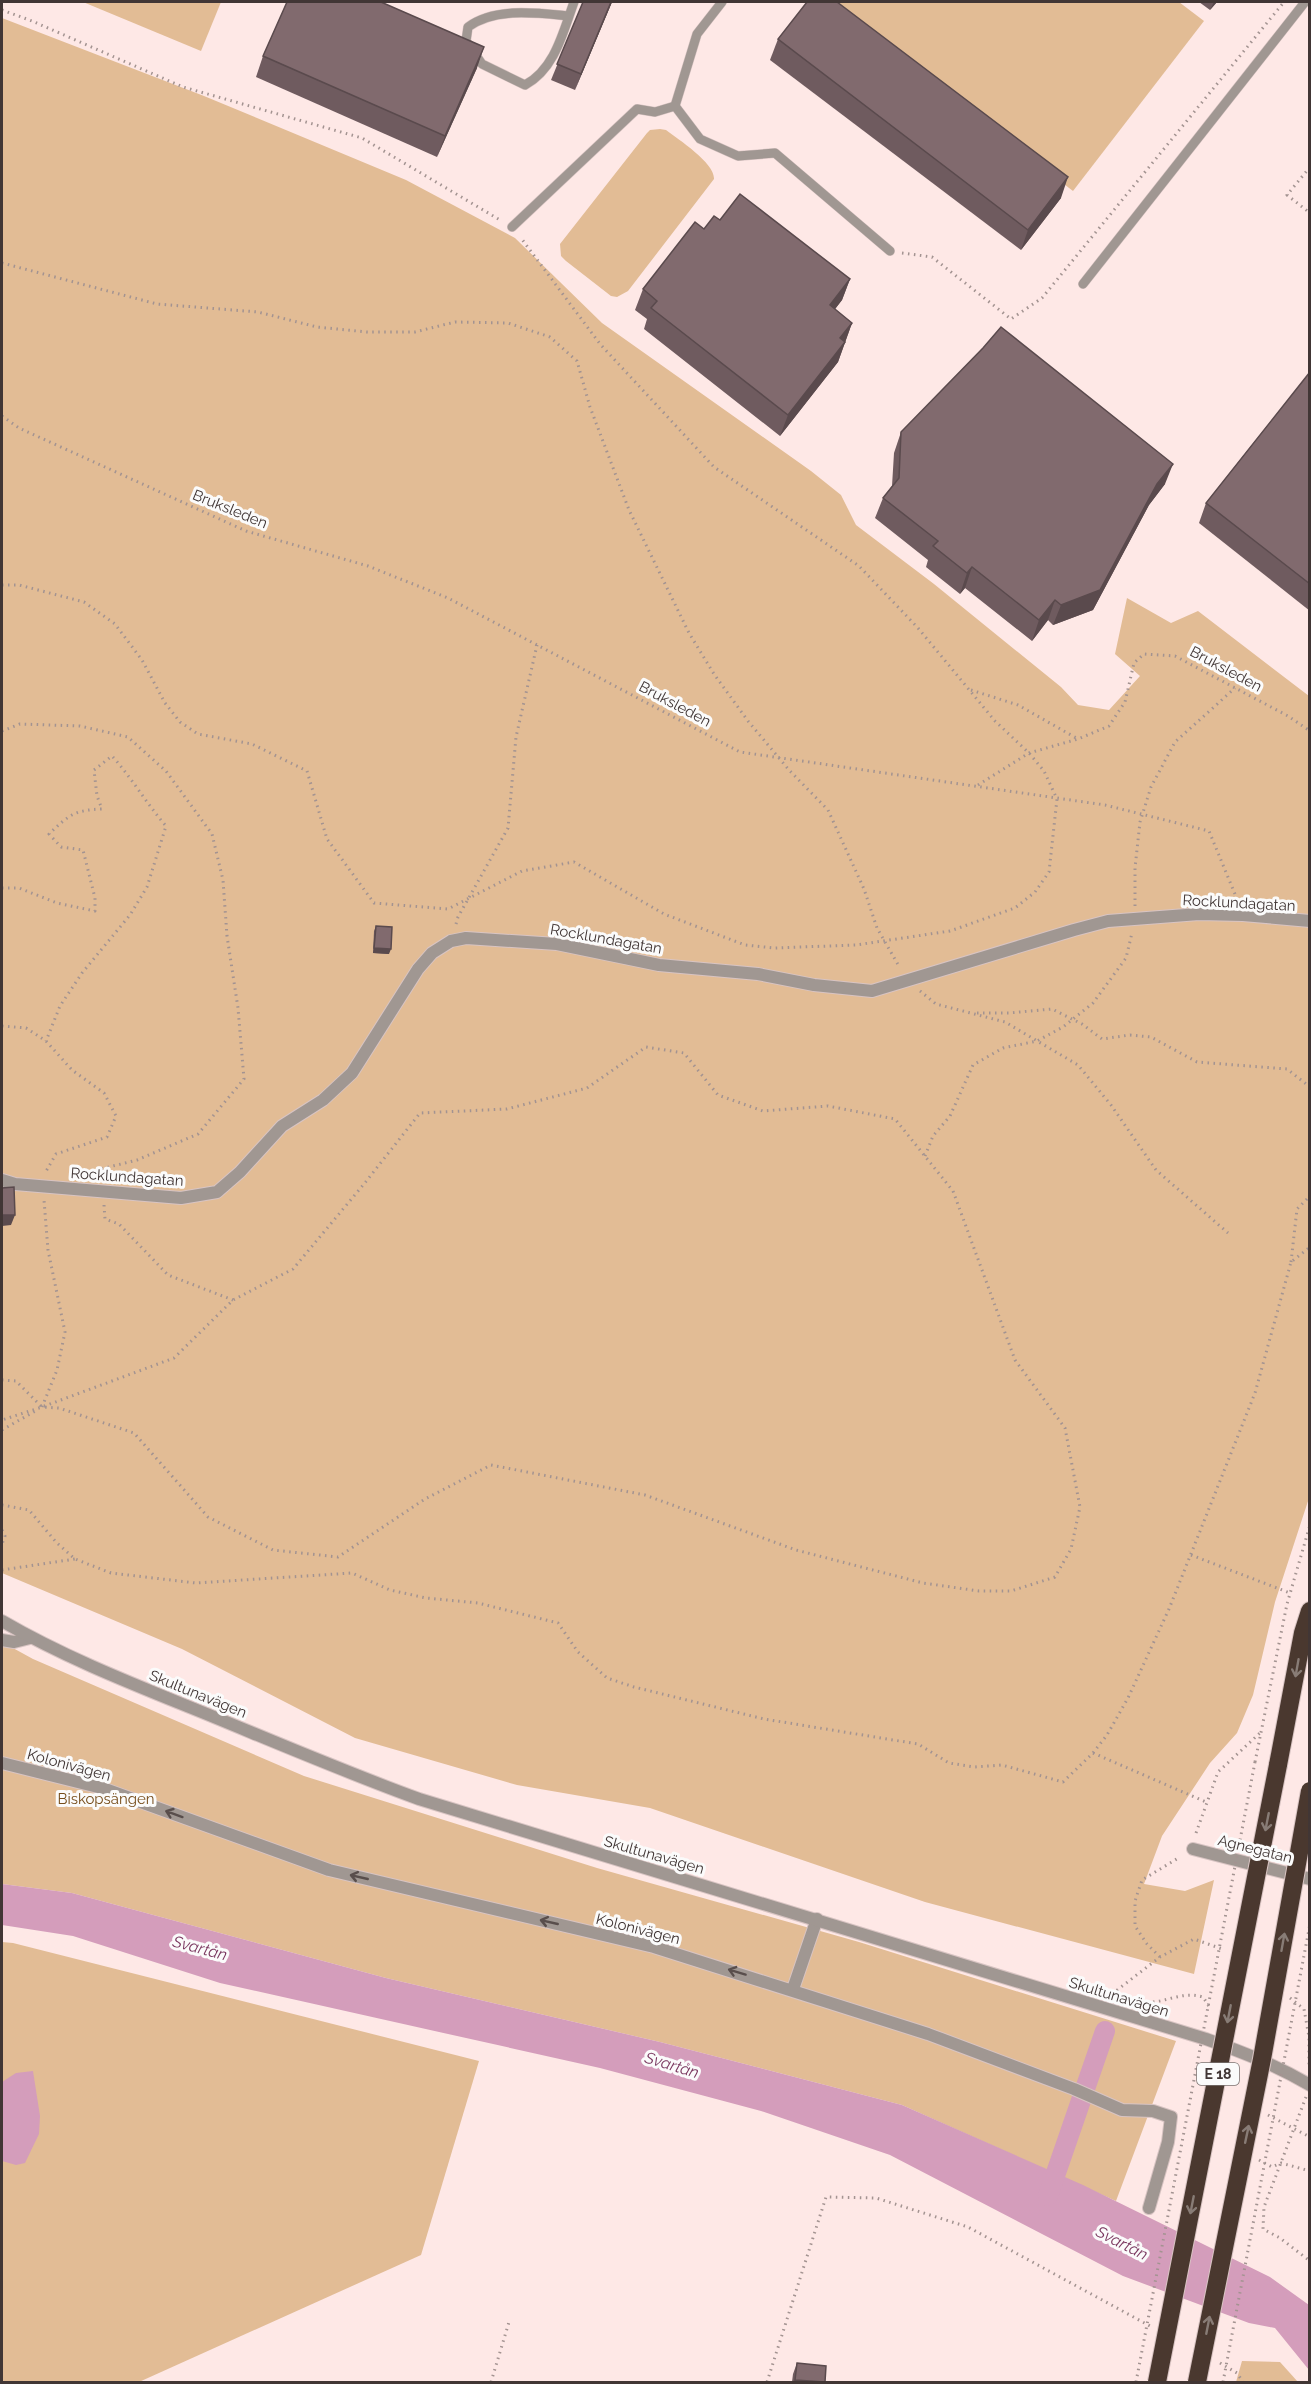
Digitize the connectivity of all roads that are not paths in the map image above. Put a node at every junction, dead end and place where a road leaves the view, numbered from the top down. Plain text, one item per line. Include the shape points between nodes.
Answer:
1 (574, 2) edge
2 (722, 2) edge
3 (1305, 2) edge
4 (569, 16) junction
5 (675, 106) junction
6 (513, 227) road end
7 (890, 251) road end
8 (1083, 284) dead end
9 (1310, 921) edge
10 (2, 1180) edge
11 (1310, 1611) edge
12 (2, 1621) edge
13 (30, 1638) junction
14 (2, 1640) edge
15 (2, 1763) edge
16 (1310, 1791) edge
17 (1193, 1849) road end
18 (1310, 1879) edge
19 (817, 1919) junction
20 (793, 1989) junction
21 (1310, 2085) edge
22 (1149, 2208) dead end
23 (1157, 2382) edge
24 (1197, 2382) edge

1 - 4 lane
2 - 5 lane via 697,34
3 - 8 lane
4 - 4 lane via 539,13 479,19 468,27 466,41 482,64 525,85 549,66
5 - 6 lane via 655,112 637,109
5 - 7 lane via 700,139 719,148 738,156 775,153
9 - 10 street, Rocklundagatan via 1199,914 1108,921 872,991 758,974 659,965 557,944 466,938 451,941 432,953 352,1073 323,1100 282,1126 217,1192 181,1198
11 -> 23 highway, E 18, bridge
12 - 13 street, Skultunavägen
13 - 14 street
13 - 19 street, Skultunavägen via 339,1770 419,1799
20 -> 15 street, Kolonivägen via 654,1947 329,1870 102,1788
24 -> 16 highway, E 18, bridge via 1262,2059
17 - 18 street, Agnegatan
19 - 20 street
19 - 21 street, Skultunavägen via 1206,2039 1266,2062
20 - 22 street, Kolonivägen via 928,2034 1122,2110 1153,2111 1171,2117

